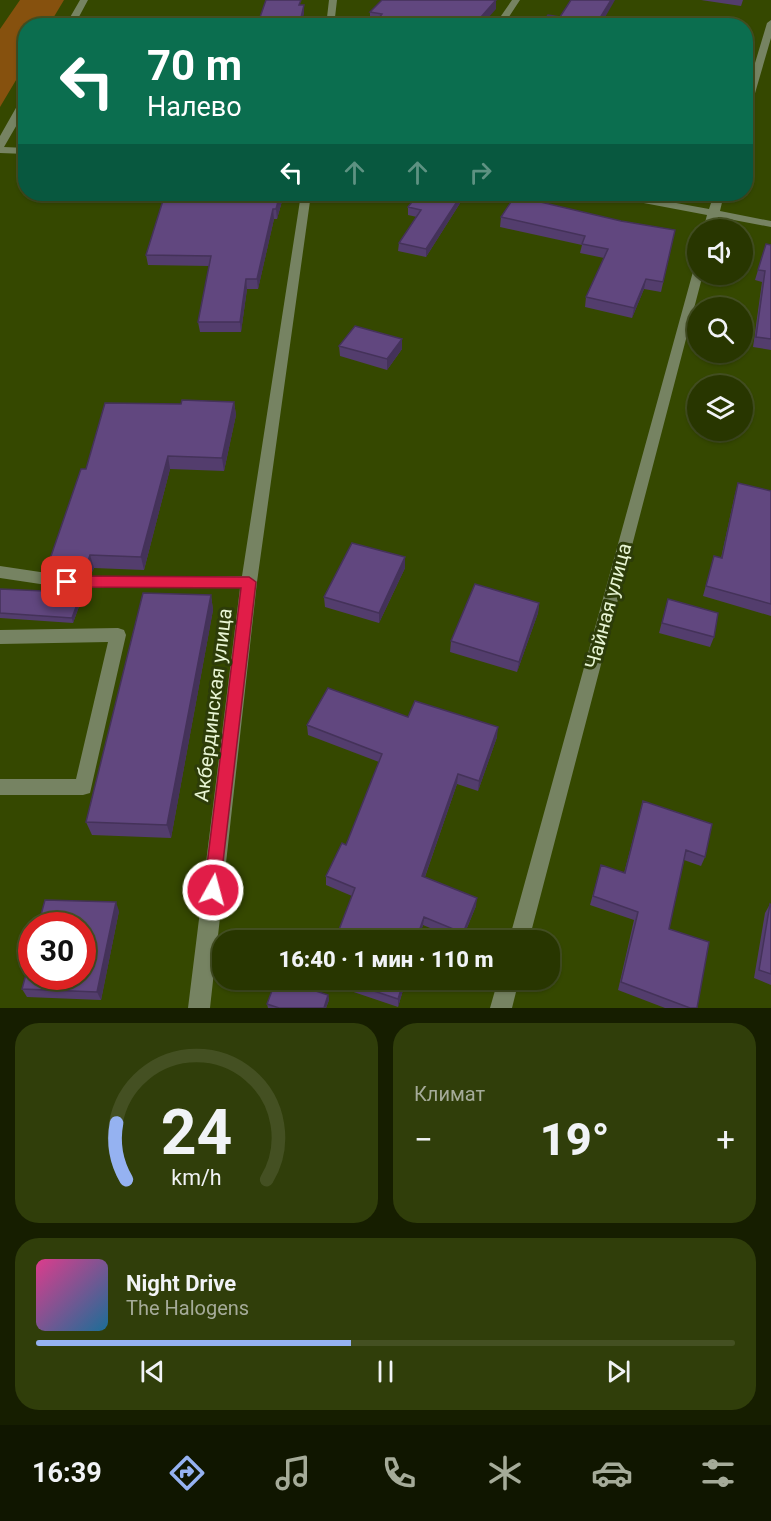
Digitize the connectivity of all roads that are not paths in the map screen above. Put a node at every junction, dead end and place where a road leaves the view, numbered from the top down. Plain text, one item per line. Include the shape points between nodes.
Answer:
1 (84, 0) edge
2 (333, 0) edge
3 (516, 0) edge
4 (74, 18) edge
5 (331, 18) edge
6 (504, 18) edge
7 (771, 23) edge
8 (753, 83) edge
9 (18, 113) edge
10 (0, 145) edge
11 (0, 150) edge
12 (18, 151) edge
13 (305, 201) edge
14 (649, 201) edge
15 (717, 201) edge
16 (713, 213) junction
17 (712, 219) edge
18 (771, 224) edge
19 (694, 285) edge
20 (0, 572) edge
21 (249, 582) junction
22 (0, 637) edge
23 (0, 787) edge
24 (522, 930) edge
25 (506, 990) edge
26 (199, 1008) edge
27 (501, 1008) edge

1 - 4 street
2 - 5 street
3 - 6 street
7 - 8 street
9 - 10 street
11 - 12 street
13 - 21 street, Акбердинская улица
14 - 16 street
15 - 16 street
16 - 17 street
16 - 18 street
19 - 24 street, Чайная улица
20 - 21 street via 67,582
21 - 26 street, Акбердинская улица
22 - 23 street via 118,635 83,787
25 - 27 street

